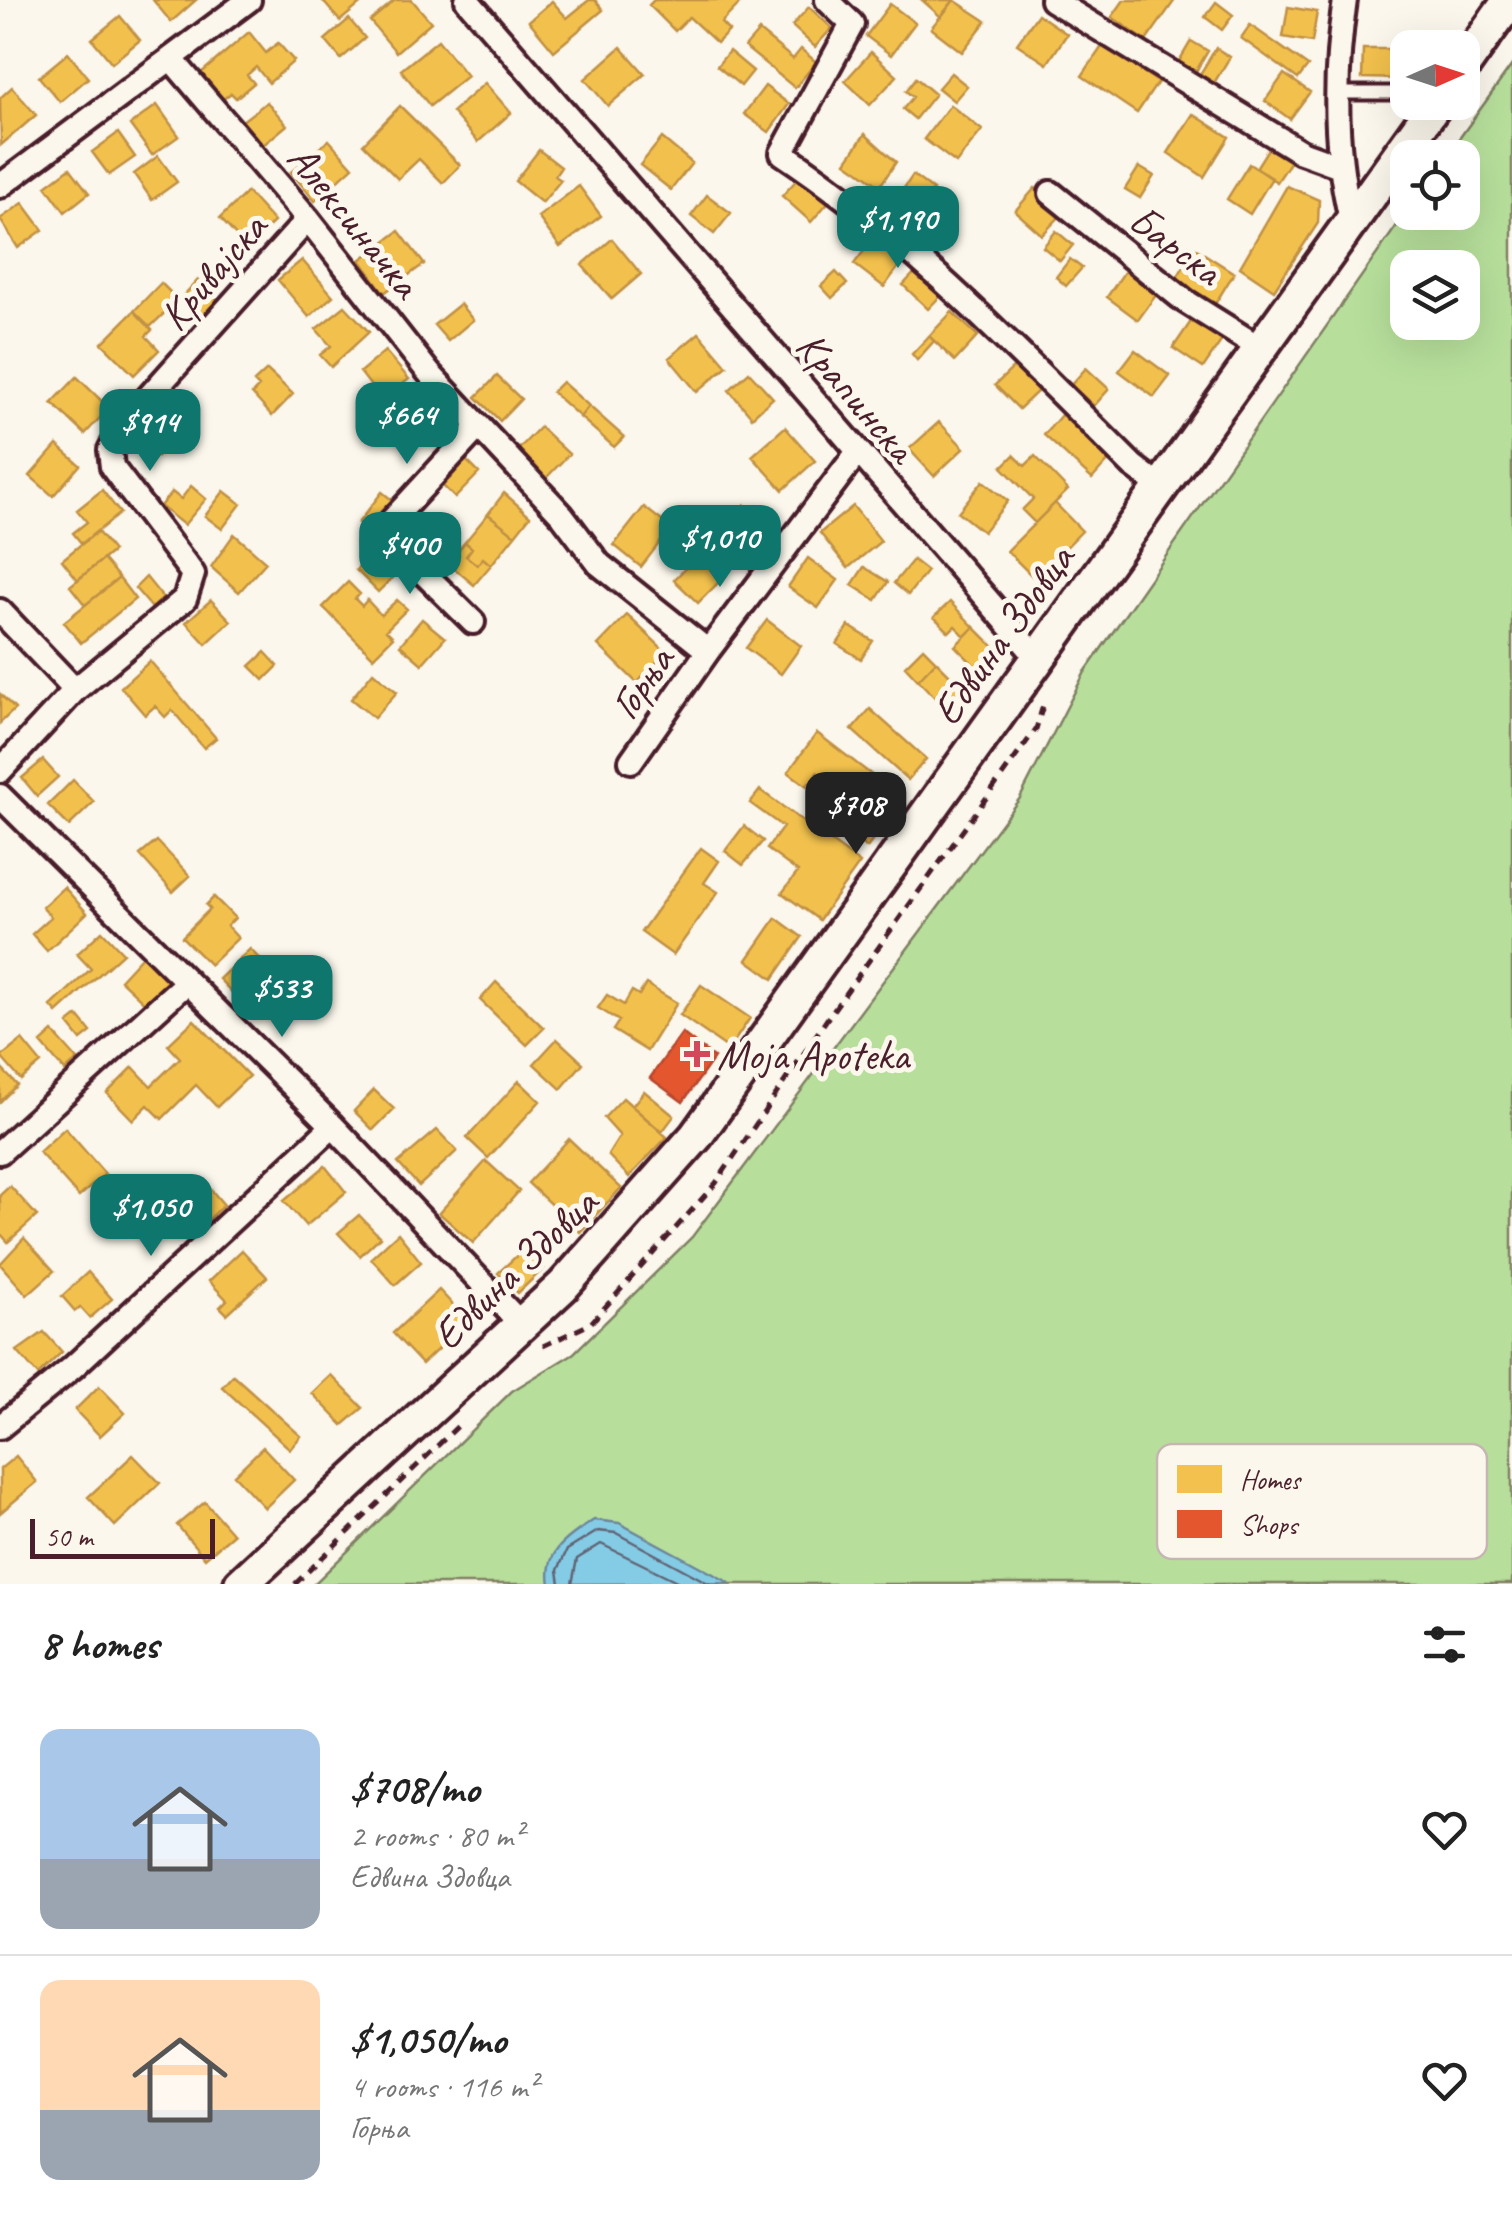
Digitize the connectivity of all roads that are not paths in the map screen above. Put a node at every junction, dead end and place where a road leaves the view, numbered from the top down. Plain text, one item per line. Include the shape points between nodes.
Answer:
1 (249, 0) edge
2 (466, 0) edge
3 (827, 0) edge
4 (1052, 0) edge
5 (1345, 0) edge
6 (1510, 0) edge
7 (1480, 42) edge
8 (173, 61) junction
9 (1337, 93) junction
10 (1390, 94) edge
11 (1424, 120) edge
12 (1338, 164) junction
13 (0, 186) edge
14 (1051, 193) dead end
15 (1351, 218) junction
16 (308, 219) junction
17 (1260, 348) junction
18 (479, 426) junction
19 (857, 454) junction
20 (1161, 487) junction
21 (0, 611) edge
22 (473, 622) dead end
23 (708, 651) junction
24 (1037, 657) junction
25 (75, 690) junction
26 (631, 761) dead end
27 (0, 771) edge
28 (0, 796) edge
29 (186, 983) junction
30 (333, 1126) junction
31 (0, 1152) edge
32 (521, 1324) junction
33 (0, 1427) edge
34 (241, 1584) edge

1 - 8 street
2 - 19 street, Крапинска
3 - 20 street via 852,24 782,153 915,252
4 - 12 street via 1284,142
5 - 9 street
6 - 7 main road
8 - 13 street
8 - 16 street, Алексиначка
9 - 10 lane
9 - 12 street
11 - 15 main road, Едвина Здовца
12 - 15 street
14 - 17 street, Барска via 1184,301
15 - 17 main road, Едвина Здовца
16 - 18 street, Алексиначка
16 - 25 street, Кривајска via 126,422 110,450 112,466 193,574 185,599
17 - 20 main road, Едвина Здовца
18 - 22 street via 377,539
18 - 23 street, Алексиначка via 599,564
19 - 23 street, Горња
19 - 24 street, Крапинска
20 - 24 main road, Едвина Здовца
21 - 25 street
23 - 26 street, Горња
24 - 32 main road, Едвина Здовца via 696,1136 635,1210
25 - 27 street
28 - 29 street
29 - 30 street
29 - 31 street
30 - 32 street
30 - 33 street
32 - 34 main road, Едвина Здовца

